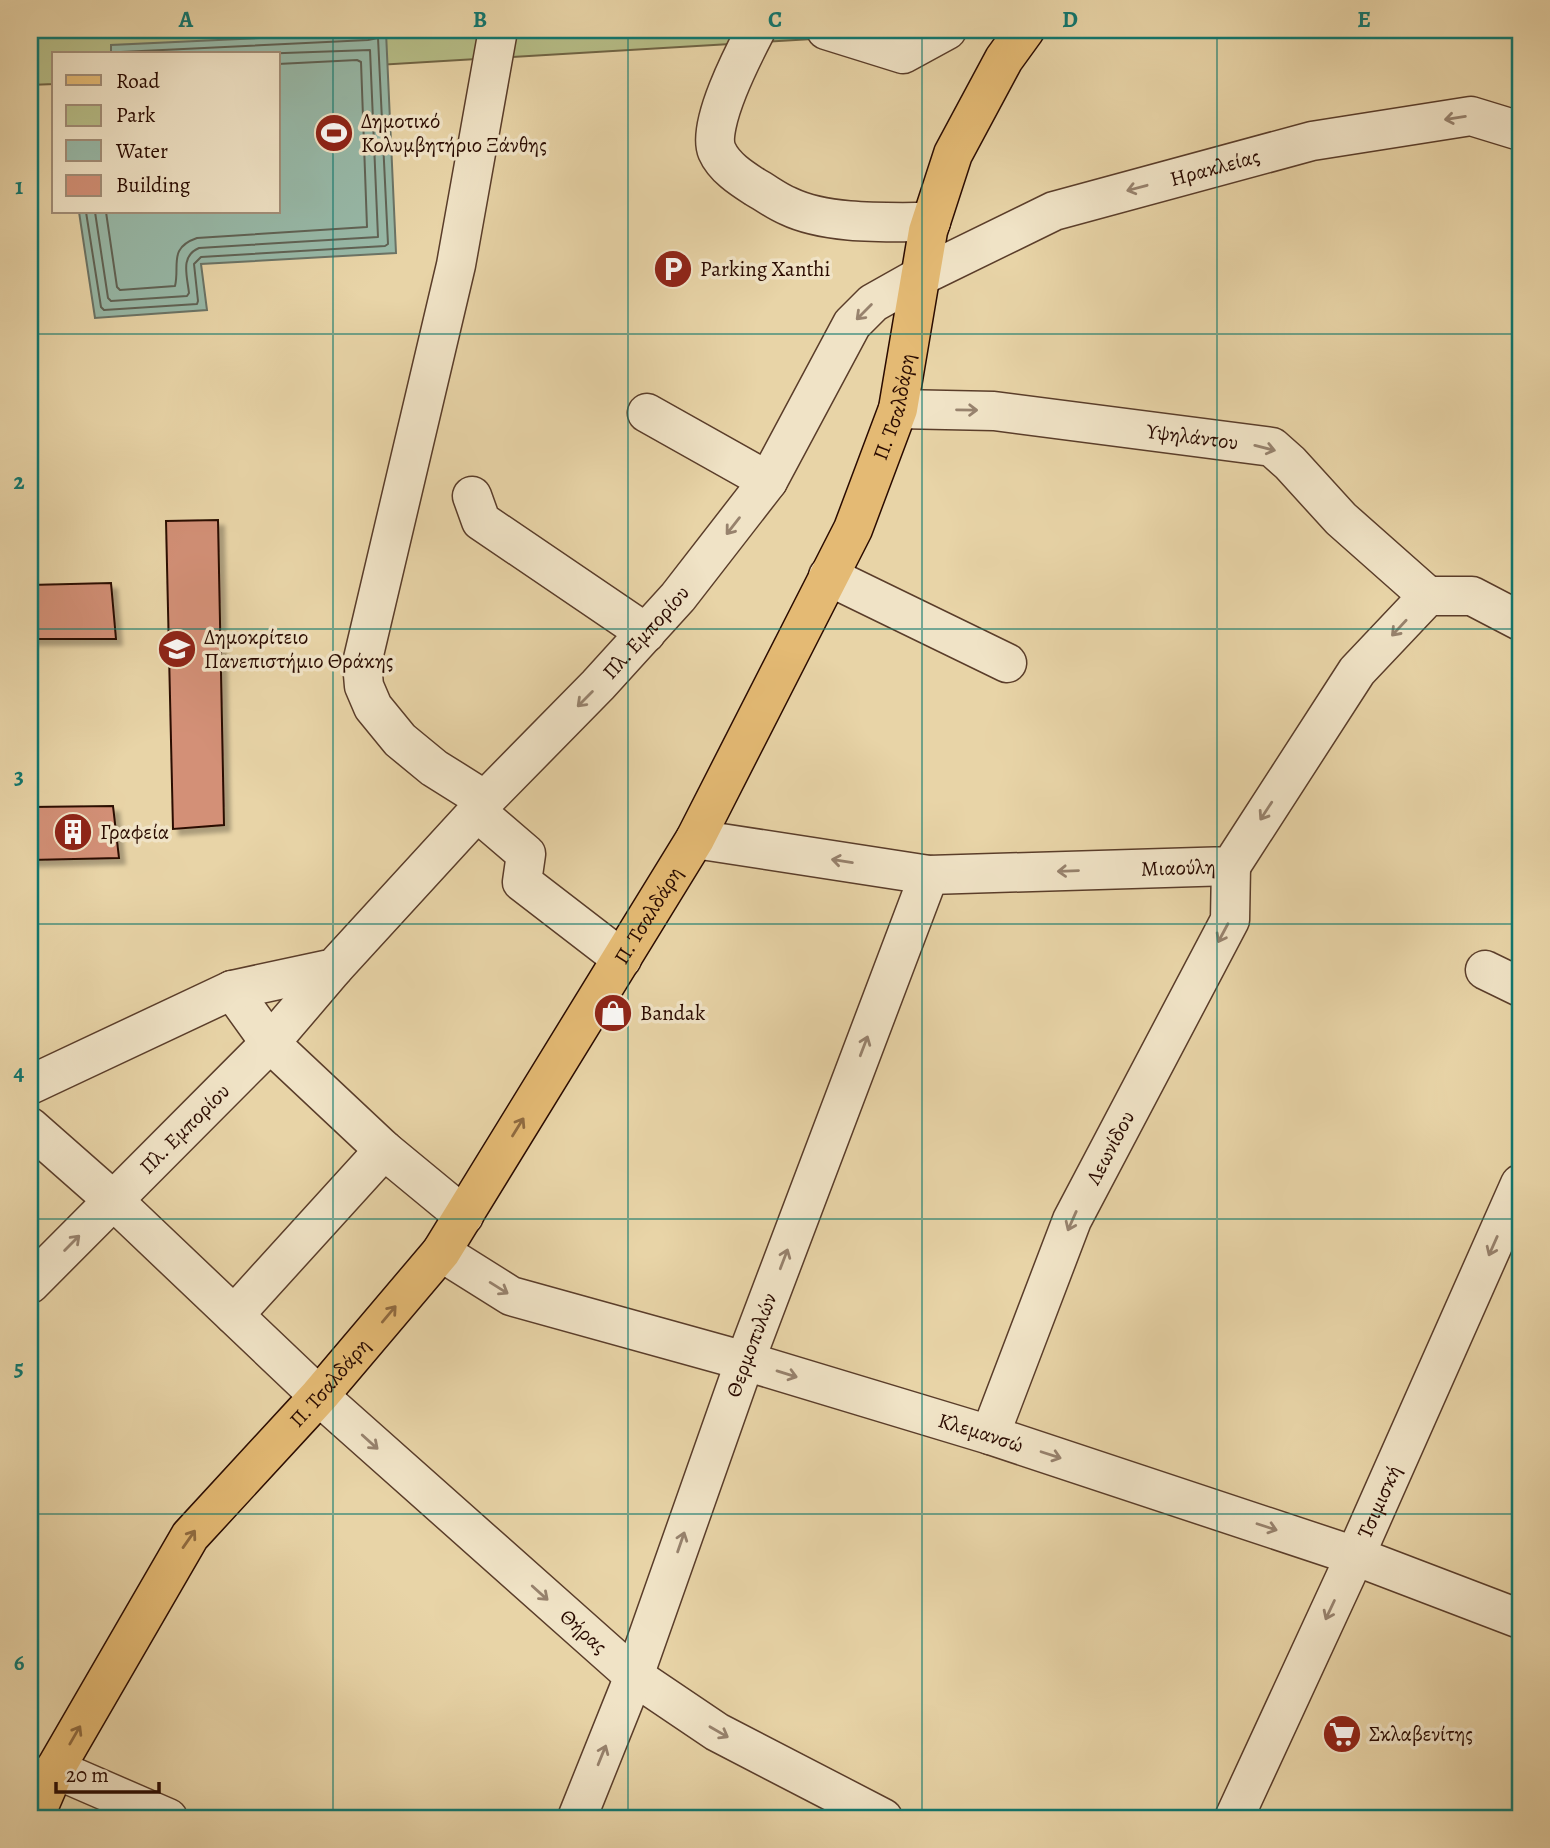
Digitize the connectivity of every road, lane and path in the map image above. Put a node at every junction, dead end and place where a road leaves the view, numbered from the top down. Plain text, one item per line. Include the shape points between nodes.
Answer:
1 (498, 30) edge
2 (756, 30) edge
3 (826, 30) edge
4 (947, 30) edge
5 (1025, 30) edge
6 (1520, 131) edge
7 (931, 222) junction
8 (921, 276) junction
9 (898, 409) junction
10 (647, 413) dead end
11 (768, 481) junction
12 (472, 496) dead end
13 (828, 576) junction
14 (1428, 596) junction
15 (1520, 621) edge
16 (646, 632) junction
17 (1007, 663) dead end
18 (481, 806) junction
19 (695, 839) junction
20 (1231, 866) junction
21 (929, 874) junction
22 (622, 958) junction
23 (334, 968) junction
24 (1485, 970) dead end
25 (1520, 986) edge
26 (232, 990) junction
27 (270, 1043) junction
28 (30, 1085) edge
29 (30, 1127) edge
30 (384, 1150) junction
31 (1520, 1184) edge
32 (114, 1201) junction
33 (464, 1216) junction
34 (442, 1252) junction
35 (30, 1284) edge
36 (234, 1315) junction
37 (745, 1361) junction
38 (319, 1396) junction
39 (990, 1435) junction
40 (1355, 1556) junction
41 (1520, 1619) edge
42 (634, 1676) junction
43 (55, 1769) junction
44 (34, 1818) edge
45 (167, 1818) edge
46 (577, 1818) edge
47 (883, 1818) edge
48 (1234, 1818) edge

1 - 18 street via 456,265 362,663 364,686 373,707 400,740
2 - 7 street via 732,77 716,131 716,150 736,175 789,207 835,219
3 - 4 street via 903,54
5 - 7 main road, Π. Τσαλδάρη via 1004,59 953,154
6 -> 8 street, Ηρακλείας via 1471,116 1312,141 1054,211
7 - 8 main road, Π. Τσαλδάρη
8 - 9 main road, Π. Τσαλδάρη
8 -> 11 street, Πλ. Εμπορίου via 873,303 852,324
9 - 13 main road, Π. Τσαλδάρη via 853,529
9 -> 14 street, Υψηλάντου via 994,411 1272,447 1341,519
10 - 11 street
11 -> 16 street, Πλ. Εμπορίου
12 - 16 street via 481,521
13 - 17 street
13 - 19 main road, Π. Τσαλδάρη
14 - 15 street via 1472,596
14 -> 20 street, Μιαούλη via 1357,671
16 -> 18 street, Πλ. Εμπορίου
18 - 22 street via 526,854 522,882
18 - 23 street, Πλ. Εμπορίου
21 -> 19 street, Μιαούλη
19 - 22 main road, Π. Τσαλδάρη
20 -> 21 street, Μιαούλη
20 -> 39 street, Λεωνίδου via 1230,920 1072,1220
37 -> 21 street, Θερμοπυλών
33 -> 22 main road, Π. Τσαλδάρη
23 - 26 street
23 - 27 street, Πλ. Εμπορίου
24 - 25 street
26 - 27 street
26 - 28 street
27 - 30 street
27 - 32 street, Πλ. Εμπορίου
29 - 32 street, Θήρας
30 - 33 street
30 - 36 street
31 -> 40 street, Τσιμισκή
35 -> 32 street, Πλ. Εμπορίου
32 - 36 street, Θήρας
33 - 34 main road, Π. Τσαλδάρη
34 -> 37 street, Κλεμανσώ via 511,1296
38 -> 34 main road, Π. Τσαλδάρη
36 - 38 street, Θήρας
37 -> 39 street, Κλεμανσώ
42 -> 37 street, Θερμοπυλών
38 -> 42 street, Θήρας
43 -> 38 main road, Π. Τσαλδάρη via 190,1536
39 -> 40 street, Κλεμανσώ
40 - 41 street, Κλεμανσώ
40 -> 48 street, Τσιμισκή
46 -> 42 street, Θερμοπυλών
42 -> 47 street, Θήρας via 717,1732
43 - 44 main road, Π. Τσαλδάρη
43 - 45 street

